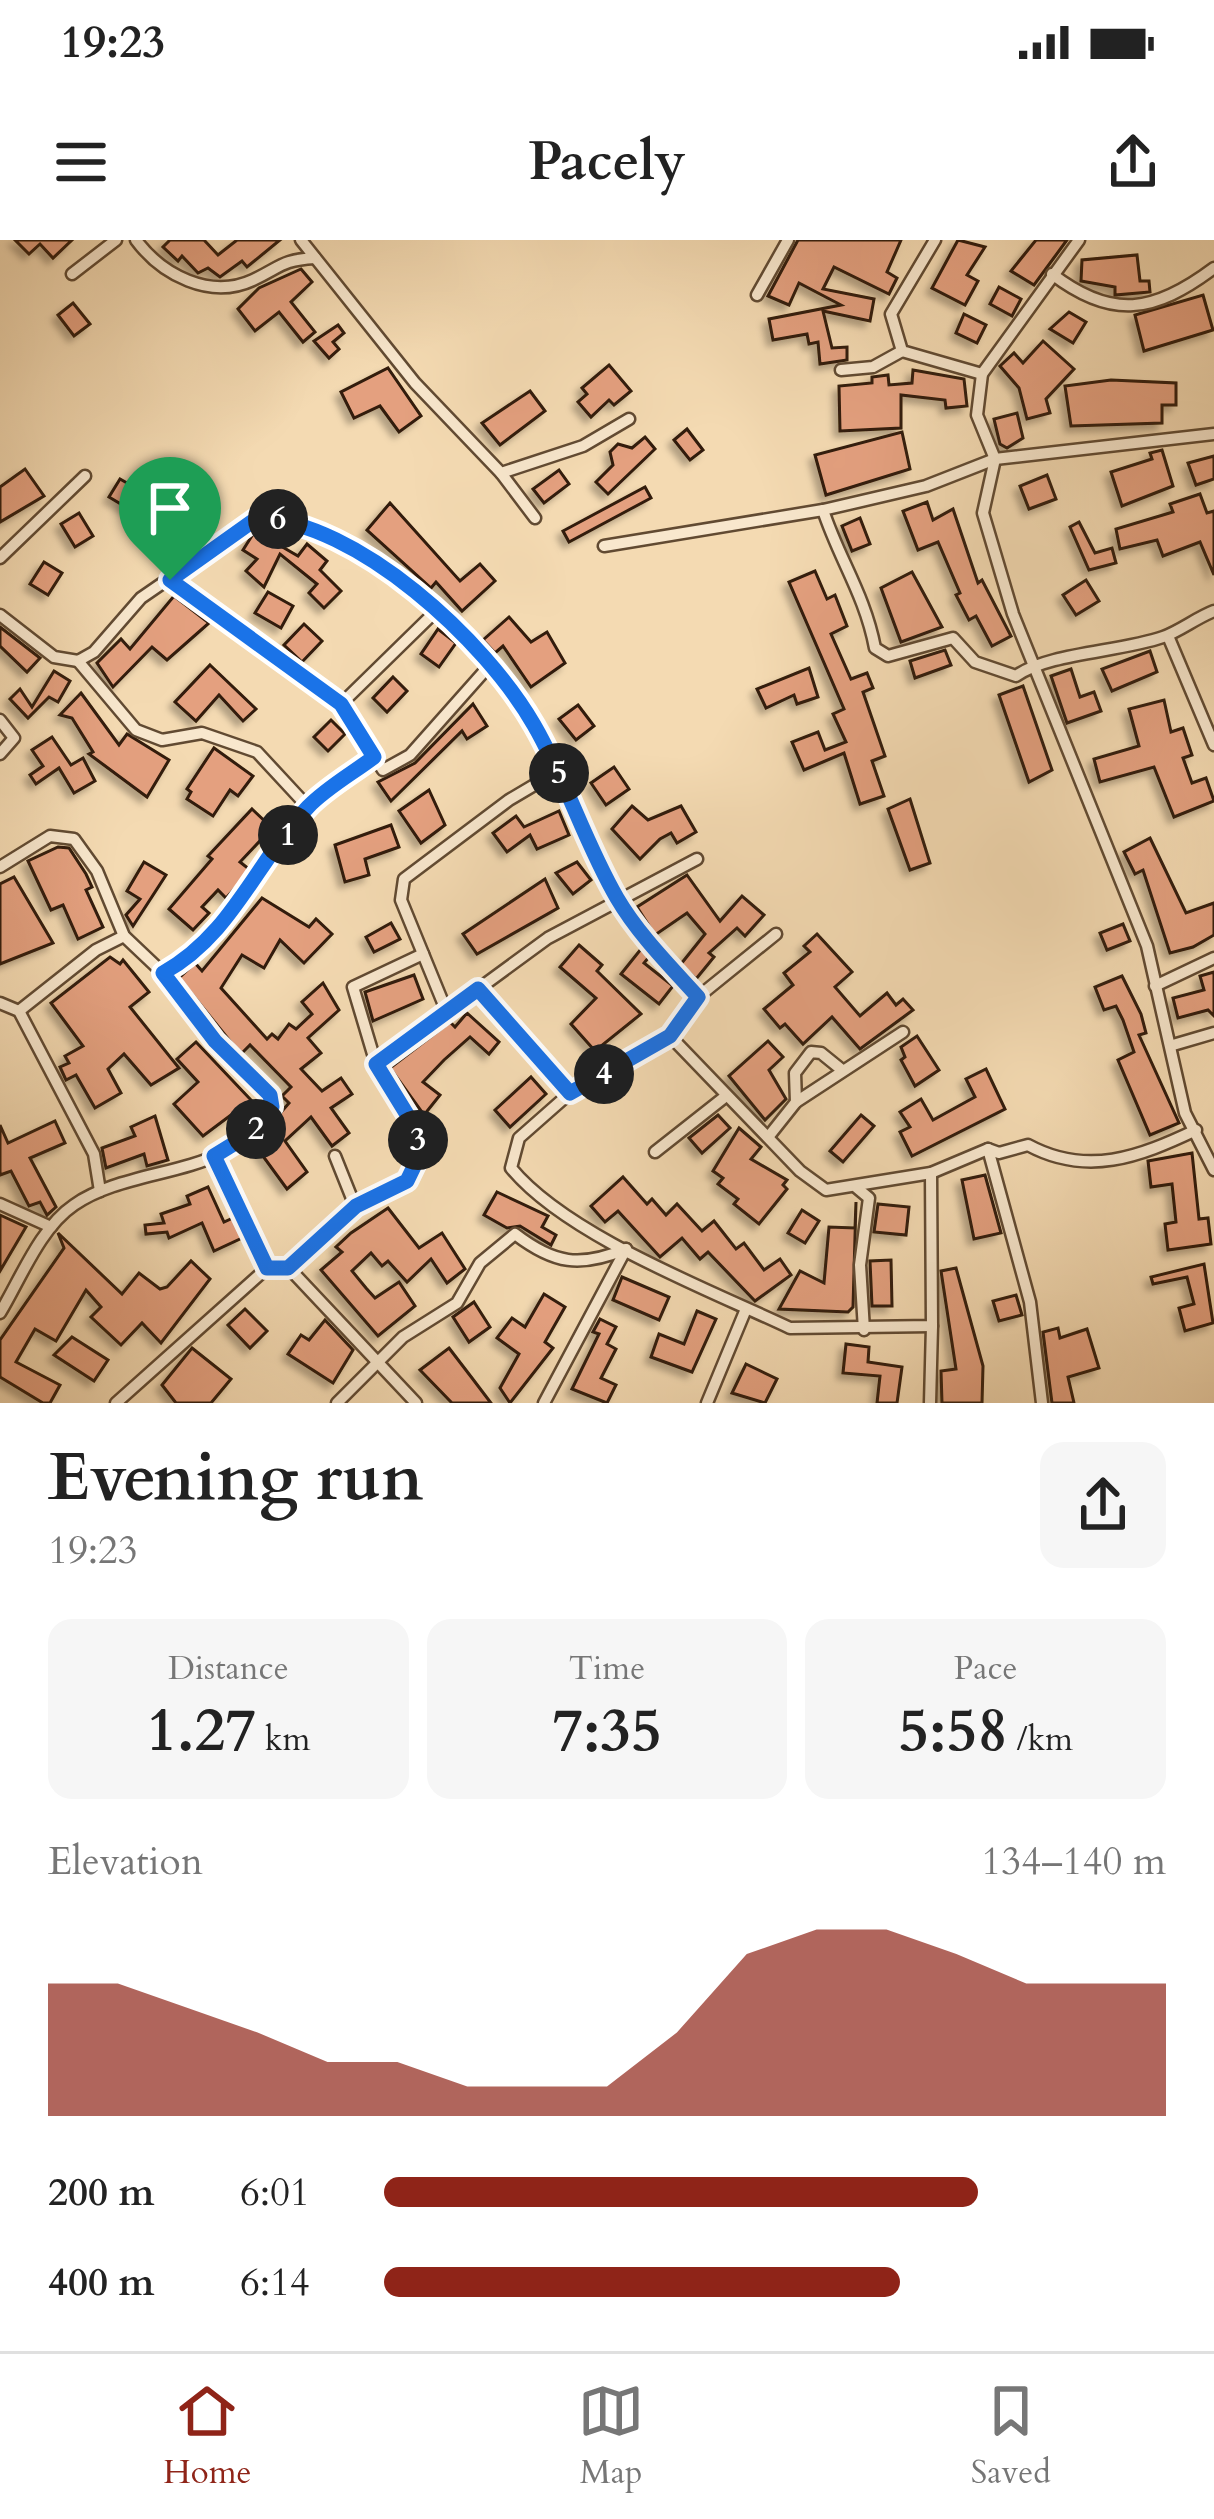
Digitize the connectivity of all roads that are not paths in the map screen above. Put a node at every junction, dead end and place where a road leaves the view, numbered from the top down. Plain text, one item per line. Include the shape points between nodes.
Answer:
1 (116, 240) edge
2 (136, 240) edge
3 (301, 240) edge
4 (788, 240) edge
5 (935, 240) edge
6 (1079, 240) edge
7 (315, 258) junction
8 (1214, 268) edge
9 (72, 274) dead end
10 (1052, 274) junction
11 (758, 295) dead end
12 (902, 351) junction
13 (841, 370) dead end
14 (982, 374) junction
15 (629, 419) dead end
16 (1214, 434) edge
17 (995, 460) junction
18 (501, 473) junction
19 (86, 476) dead end
20 (824, 510) junction
21 (535, 518) dead end
22 (604, 546) dead end
23 (0, 558) edge
24 (170, 580) junction
25 (436, 611) junction
26 (1214, 611) edge
27 (0, 615) edge
28 (1168, 636) junction
29 (78, 661) junction
30 (1036, 662) junction
31 (489, 666) junction
32 (341, 704) junction
33 (0, 720) edge
34 (1214, 745) edge
35 (0, 754) edge
36 (374, 757) junction
37 (558, 771) junction
38 (308, 807) junction
39 (697, 859) dead end
40 (0, 867) edge
41 (617, 898) junction
42 (776, 934) dead end
43 (124, 936) junction
44 (423, 954) junction
45 (1214, 958) edge
46 (163, 973) junction
47 (1155, 986) junction
48 (478, 989) junction
49 (698, 997) junction
50 (0, 1003) edge
51 (446, 1010) junction
52 (19, 1011) junction
53 (903, 1032) dead end
54 (1214, 1033) edge
55 (670, 1036) junction
56 (1172, 1045) junction
57 (376, 1064) junction
58 (842, 1070) junction
59 (570, 1093) junction
60 (726, 1096) junction
61 (796, 1102) junction
62 (1196, 1130) junction
63 (769, 1136) junction
64 (988, 1149) junction
65 (655, 1151) dead end
66 (214, 1156) junction
67 (335, 1156) dead end
68 (1214, 1170) edge
69 (932, 1173) junction
70 (857, 1188) junction
71 (100, 1191) junction
72 (0, 1204) edge
73 (356, 1206) junction
74 (51, 1227) junction
75 (626, 1250) junction
76 (267, 1268) junction
77 (288, 1268) junction
78 (746, 1309) junction
79 (0, 1313) edge
80 (932, 1326) junction
81 (864, 1330) junction
82 (380, 1364) junction
83 (116, 1403) edge
84 (337, 1403) edge
85 (416, 1403) edge
86 (544, 1403) edge
87 (707, 1403) edge
88 (930, 1403) edge
89 (1042, 1403) edge

1 - 9 street
2 - 7 street via 167,273 229,288 284,260
3 - 7 street
4 - 11 street
5 - 12 street via 891,314
6 - 10 street
7 - 18 street via 415,383
8 - 10 street via 1141,306 1095,304
10 - 14 street
12 - 13 street via 874,367
12 - 14 street
14 - 17 street via 977,415
15 - 18 street via 583,446
16 - 17 street
17 - 20 street
17 - 30 street via 983,513
18 - 21 street
19 - 23 street
20 - 22 street
20 - 30 street via 862,591 875,648 888,656 953,638 975,662 1016,676
24 - 25 street via 238,528 278,519 346,544
24 - 29 street
24 - 32 street
25 - 31 street
25 - 32 street
26 - 28 street
27 - 29 street via 53,658
28 - 30 street via 1065,663
28 - 34 street
29 - 38 street via 136,730 162,740 202,733 257,752
30 - 47 street via 1147,946
31 - 36 street via 410,755 383,770
31 - 37 street
32 - 36 street
33 - 35 street via 14,738
36 - 38 street
37 - 41 street
37 - 44 street via 404,879 401,900
38 - 46 street via 194,956
39 - 41 street
40 - 43 street via 50,836 74,839
41 - 48 street
41 - 49 street
42 - 49 street
43 - 46 street
43 - 52 street
44 - 51 street
44 - 57 street via 353,987
45 - 47 street
46 - 66 street via 270,1095 272,1107 253,1132
47 - 56 street
48 - 51 street
48 - 59 street
49 - 55 street
50 - 52 street
51 - 57 street
52 - 71 street via 94,1154
53 - 58 street
54 - 56 street
55 - 59 street
55 - 60 street
56 - 62 street
57 - 73 street via 422,1150 407,1181
58 - 61 street
58 - 61 street via 811,1052 795,1073
59 - 75 street via 519,1138 512,1168 525,1185
60 - 63 street
60 - 65 street
61 - 63 street
62 - 64 street via 1099,1165 1028,1145
62 - 68 street
63 - 70 street via 826,1190
64 - 69 street
64 - 89 street via 1030,1302
66 - 71 street
66 - 76 street
67 - 73 street
69 - 70 street
69 - 80 street
70 - 81 street via 869,1198 860,1265
71 - 74 street
72 - 74 street
73 - 77 street
74 - 79 street
75 - 78 street
75 - 82 street via 563,1264 515,1234 480,1262 457,1303 403,1337
75 - 86 street
76 - 77 street
76 - 83 street
77 - 82 street
78 - 81 street via 790,1328
78 - 87 street
80 - 81 street
80 - 88 street
82 - 84 street
82 - 85 street

